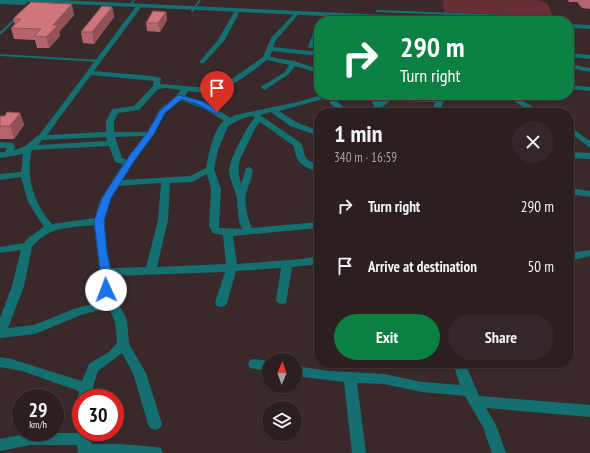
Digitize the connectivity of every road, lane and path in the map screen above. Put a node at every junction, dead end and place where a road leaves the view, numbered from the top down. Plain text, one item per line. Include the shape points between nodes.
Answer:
1 (18, 0) edge
2 (200, 0) edge
3 (0, 2) edge
4 (92, 2) edge
5 (135, 5) edge
6 (192, 10) junction
7 (377, 11) dead end
8 (236, 13) junction
9 (22, 14) edge
10 (295, 15) junction
11 (345, 16) edge
12 (508, 16) edge
13 (314, 18) edge
14 (574, 27) edge
15 (590, 28) edge
16 (0, 34) edge
17 (314, 39) edge
18 (311, 47) dead end
19 (269, 49) junction
20 (314, 54) edge
21 (574, 55) edge
22 (0, 56) edge
23 (590, 57) edge
24 (266, 58) junction
25 (99, 61) junction
26 (202, 62) dead end
27 (294, 63) junction
28 (574, 67) edge
29 (314, 69) edge
30 (590, 70) edge
31 (90, 73) junction
32 (156, 87) junction
33 (574, 87) edge
34 (265, 88) dead end
35 (590, 89) edge
36 (183, 93) junction
37 (314, 100) edge
38 (331, 100) edge
39 (387, 100) edge
40 (517, 100) edge
41 (341, 108) edge
42 (381, 108) edge
43 (524, 108) edge
44 (273, 110) junction
45 (256, 116) junction
46 (229, 121) junction
47 (314, 132) edge
48 (574, 132) edge
49 (150, 134) junction
50 (40, 138) junction
51 (112, 139) junction
52 (0, 145) edge
53 (590, 145) edge
54 (29, 148) junction
55 (4, 154) edge
56 (574, 155) edge
57 (590, 156) edge
58 (129, 162) junction
59 (314, 168) edge
60 (210, 169) junction
61 (249, 170) dead end
62 (25, 174) junction
63 (0, 177) edge
64 (166, 180) junction
65 (116, 183) junction
66 (574, 192) edge
67 (590, 194) edge
68 (241, 195) junction
69 (99, 221) junction
70 (314, 225) edge
71 (50, 227) junction
72 (249, 231) junction
73 (228, 233) junction
74 (27, 246) junction
75 (0, 250) edge
76 (590, 253) edge
77 (574, 256) edge
78 (314, 261) edge
79 (287, 264) junction
80 (232, 268) junction
81 (150, 271) junction
82 (106, 272) junction
83 (282, 300) dead end
84 (221, 302) dead end
85 (110, 303) junction
86 (0, 333) edge
87 (123, 345) junction
88 (0, 362) edge
89 (254, 364) dead end
90 (262, 365) edge
91 (461, 368) edge
92 (302, 372) edge
93 (350, 377) junction
94 (78, 389) edge
95 (86, 389) edge
96 (472, 396) junction
97 (590, 411) edge
98 (155, 424) dead end
99 (82, 444) edge
100 (0, 445) edge
101 (119, 452) edge
102 (156, 453) edge
103 (359, 453) edge
104 (499, 453) edge

1 - 4 street
2 - 6 lane
3 - 5 street
4 - 5 street
5 - 6 street
5 - 25 street
6 - 8 street
6 - 11 street
7 - 12 lane
8 - 10 street
8 - 26 street via 221,41
9 - 16 lane
10 - 13 street
10 - 19 street via 273,39
14 - 15 street
17 - 18 street
19 - 20 street
19 - 24 street
21 - 23 street
22 - 25 lane
24 - 27 street
24 - 36 street via 236,80 219,88
25 - 31 street
27 - 29 street
27 - 34 street via 287,73
28 - 30 street
31 - 32 street via 152,78 158,80
31 - 50 street
32 - 36 street via 167,86
32 - 51 street via 136,108 113,113 110,124
33 - 35 street
36 - 46 street
36 - 49 street via 162,112
37 - 44 street
38 - 41 street
39 - 42 street
40 - 43 street
44 - 45 street
44 - 47 street via 293,124
45 - 46 street
45 - 59 street via 298,145 302,162
45 - 68 street via 234,161 235,180
46 - 60 street via 219,134
48 - 53 street
49 - 51 street
49 - 58 street
50 - 51 street
50 - 54 street
51 - 54 street
51 - 58 street via 118,160
52 - 55 street via 11,147
54 - 55 street
54 - 62 street
56 - 57 street
58 - 65 street
60 - 64 street via 196,178
60 - 73 street via 216,189 214,226 217,230
61 - 68 street
62 - 63 street
62 - 71 street via 29,193
64 - 65 street
64 - 81 street via 163,220
65 - 69 street via 106,198
66 - 67 street
68 - 72 street via 243,222
69 - 71 street
69 - 82 street
70 - 72 street
71 - 74 street
72 - 73 street
73 - 80 street
74 - 75 street
74 - 86 street via 18,286
76 - 77 street
78 - 79 street
79 - 80 street
79 - 83 street
80 - 81 street
80 - 84 street
81 - 82 street
82 - 85 street via 106,290
85 - 86 street via 34,329
85 - 87 street via 122,322
87 - 95 street via 93,368
87 - 98 street via 139,370
88 - 94 street via 38,371
89 - 90 street
91 - 96 street
92 - 93 street
93 - 96 street via 384,379
93 - 103 street
96 - 97 street
96 - 104 street via 489,425
99 - 100 street via 30,439
99 - 101 street
101 - 102 street

